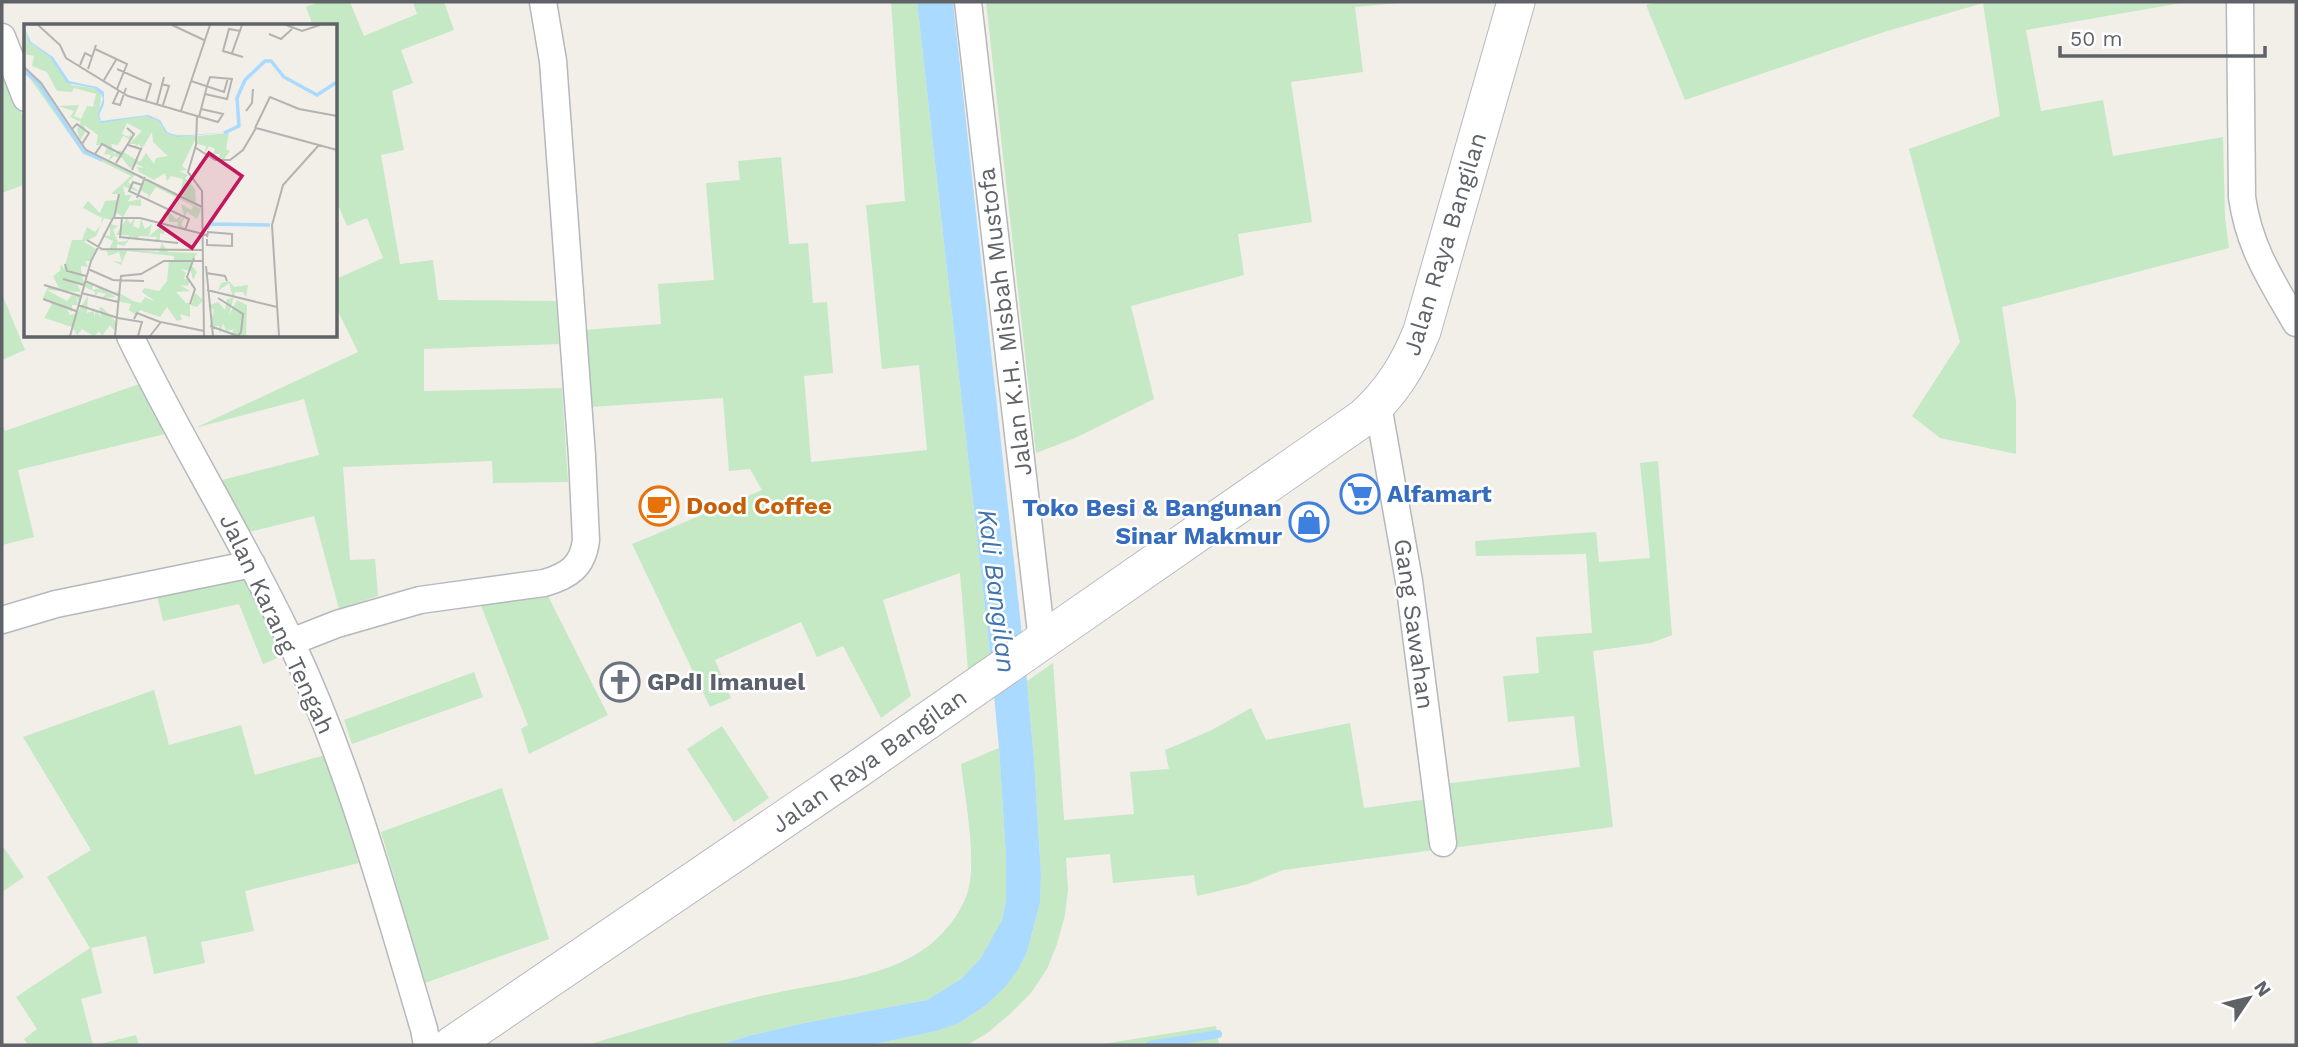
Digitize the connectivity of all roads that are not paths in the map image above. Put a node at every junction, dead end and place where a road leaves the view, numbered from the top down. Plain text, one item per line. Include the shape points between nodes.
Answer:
1 (543, 2) edge
2 (968, 2) edge
3 (1516, 2) edge
4 (2240, 2) edge
5 (2, 37) edge
6 (24, 93) edge
7 (2296, 323) edge
8 (131, 338) edge
9 (1378, 405) junction
10 (252, 564) junction
11 (2, 620) edge
12 (291, 642) junction
13 (1037, 645) junction
14 (1443, 843) dead end
15 (427, 1045) edge
16 (453, 1045) edge

1 - 12 street via 553,61 585,552 569,574 556,580 420,600
2 - 13 street, Jalan K.H. Misbah Mustofa
3 - 9 main road, Jalan Raya Bangilan via 1422,331 1411,360
4 - 7 street via 2245,216 2258,254
5 - 6 street
8 - 10 street, Jalan Karang Tengah
9 - 13 main road, Jalan Raya Bangilan
9 - 14 street, Gang Sawahan via 1409,581
10 - 11 street via 55,604
10 - 12 street, Jalan Karang Tengah
12 - 15 street, Jalan Karang Tengah via 350,790
13 - 16 main road, Jalan Raya Bangilan

